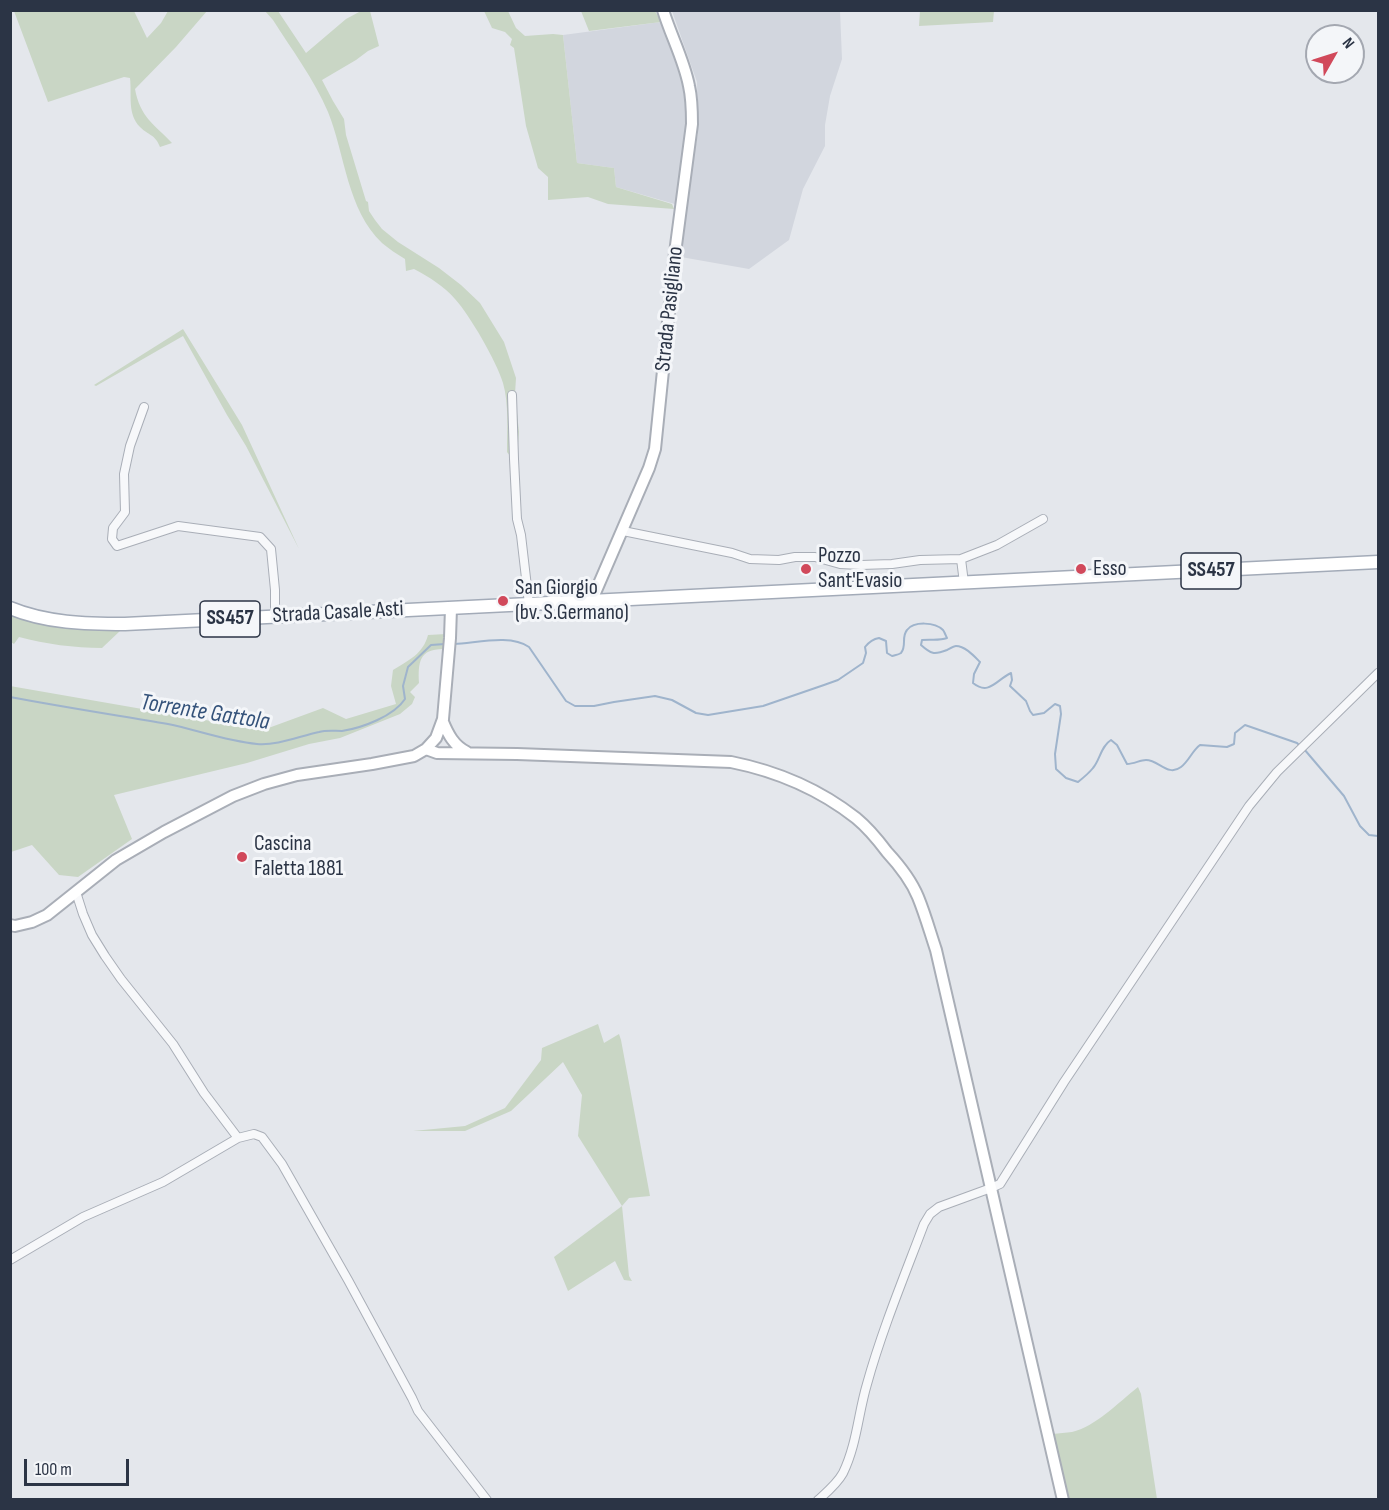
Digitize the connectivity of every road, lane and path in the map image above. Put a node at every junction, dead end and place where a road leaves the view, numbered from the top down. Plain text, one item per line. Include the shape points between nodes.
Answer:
1 (663, 10) edge
2 (512, 394) dead end
3 (144, 407) dead end
4 (1043, 519) dead end
5 (623, 531) junction
6 (961, 559) junction
7 (1378, 562) edge
8 (964, 583) junction
9 (593, 600) junction
10 (529, 604) junction
11 (10, 608) edge
12 (452, 608) junction
13 (274, 616) junction
14 (1378, 673) edge
15 (442, 722) junction
16 (426, 749) junction
17 (466, 752) junction
18 (76, 892) junction
19 (10, 925) edge
20 (238, 1138) junction
21 (991, 1188) junction
22 (10, 1260) edge
23 (487, 1500) edge
24 (818, 1500) edge
25 (1063, 1500) edge

1 - 5 main road, Strada Pasigliano via 689,86 692,124 655,449
2 - 10 street via 513,459
3 - 13 street via 129,446 124,474 125,512 113,528 112,539 117,546 178,526 260,537 271,549
4 - 6 street via 998,545
5 - 6 street via 750,559 815,557 861,565
5 - 9 main road, Strada Pasigliano
6 - 8 street
7 - 8 main road, SS457
8 - 9 main road, SS457
9 - 10 main road, SS457
10 - 12 main road, SS457
11 - 13 main road, Strada Casale Asti / SS457 via 42,618 97,624
12 - 13 main road, Strada Casale Asti / SS457
12 - 15 main road
14 - 21 street via 1277,772 1249,806 1000,1184
15 - 16 main road
15 - 17 main road via 457,746
16 - 17 main road via 437,753
16 - 18 main road via 404,758 297,775 244,792 116,860
17 - 21 main road via 731,762 801,784 857,819 901,868 918,896 936,950
18 - 19 main road via 47,915
18 - 20 street via 92,935 105,956
20 - 22 street via 163,1182 83,1217
20 - 23 street via 254,1134 262,1137 282,1164 418,1411
21 - 24 street via 939,1207 924,1224 866,1386 856,1437 843,1473
21 - 25 main road

